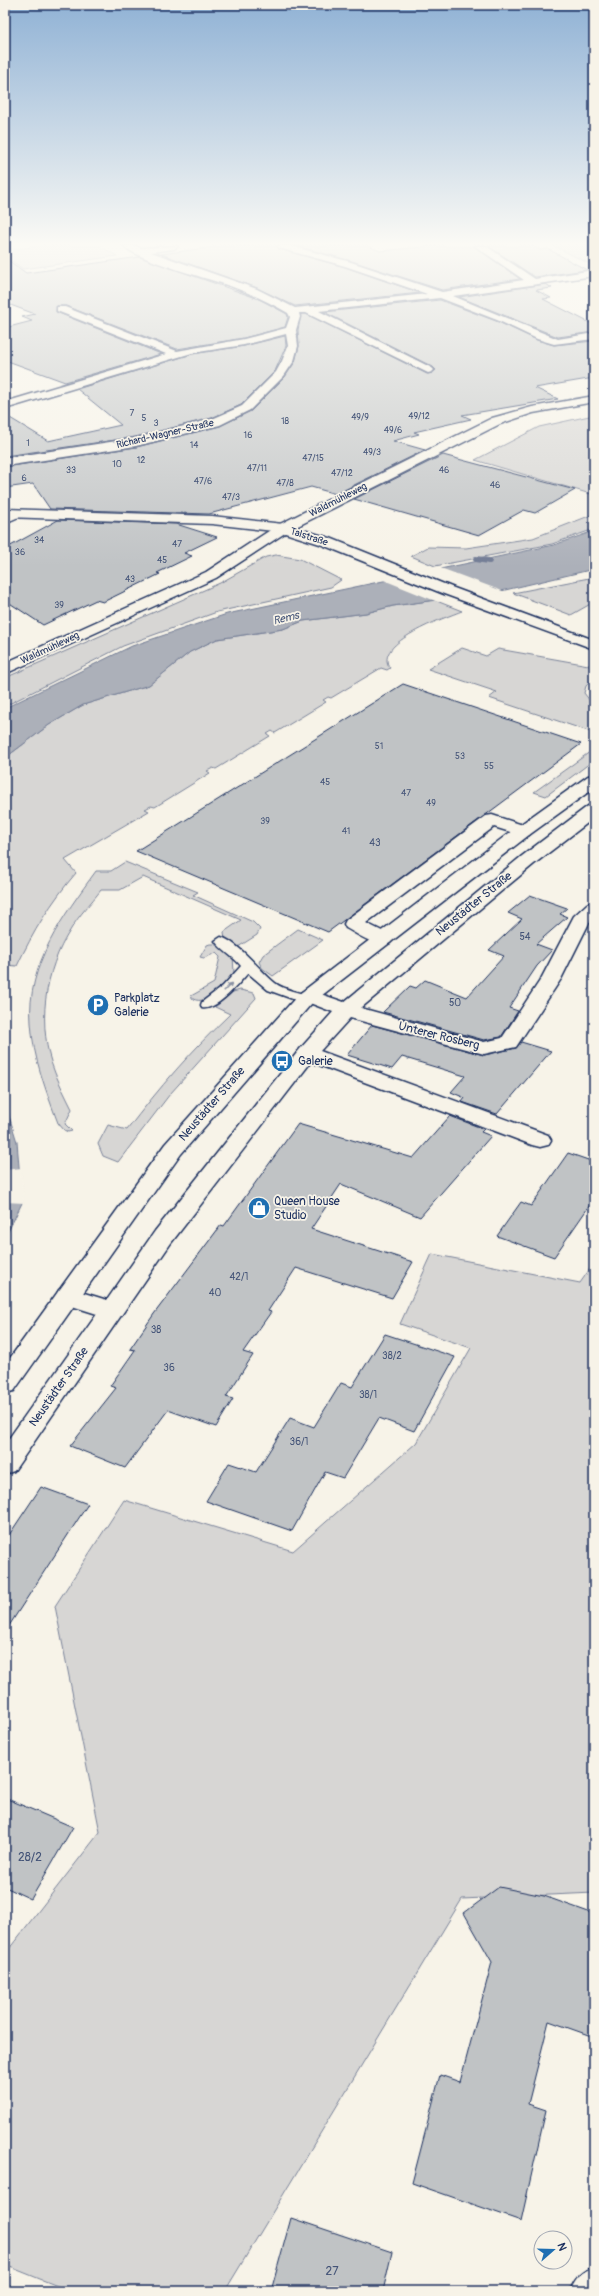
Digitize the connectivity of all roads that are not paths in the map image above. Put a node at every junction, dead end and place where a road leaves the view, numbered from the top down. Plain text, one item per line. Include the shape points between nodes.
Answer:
1 (180, 353) edge
2 (290, 353) edge
3 (395, 353) edge
4 (176, 354) joint
5 (428, 370) dead end
6 (594, 399) edge
7 (6, 404) edge
8 (5, 462) edge
9 (11, 514) edge
10 (5, 520) edge
11 (283, 528) junction
12 (594, 645) edge
13 (5, 669) edge
14 (594, 780) edge
15 (560, 804) junction
16 (592, 814) edge
17 (523, 831) junction
18 (594, 908) edge
19 (383, 939) junction
20 (221, 941) dead end
21 (248, 966) junction
22 (307, 998) junction
23 (207, 1005) dead end
24 (346, 1010) junction
25 (307, 1053) junction
26 (540, 1140) dead end
27 (68, 1296) junction
28 (112, 1310) junction
29 (5, 1384) edge
30 (5, 1464) edge
31 (594, 2286) edge
32 (589, 2291) edge

1 - 4 street
2 - 8 street, Richard-Wagner-Straße via 280,374 258,397 246,408 216,422 136,442
3 - 5 street
4 - 7 street
6 - 11 street, Waldmühleweg via 532,410 496,421
9 - 10 lane
9 - 11 street, Talstraße via 212,520
11 - 12 street, Talstraße
11 - 13 street, Waldmühleweg via 211,575
14 - 15 street, Neustädter Straße
15 - 16 street
15 - 17 street, Neustädter Straße
16 - 24 street, Neustädter Straße via 528,860
17 - 19 street, Neustädter Straße
17 - 19 street via 492,820 353,924
18 - 24 street, Unterer Rosberg via 583,916 551,980 509,1043 484,1048
19 - 22 street, Neustädter Straße
20 - 21 lane via 236,952
21 - 22 lane via 272,987
23 -> 21 lane via 227,989
22 - 24 street, Unterer Rosberg
22 - 27 street, Neustädter Straße via 173,1149
24 - 25 street, Neustädter Straße
25 - 26 street
25 - 28 street, Neustädter Straße via 163,1237
27 - 28 street
27 - 29 street, Neustädter Straße
28 - 30 street, Neustädter Straße
31 - 32 street

